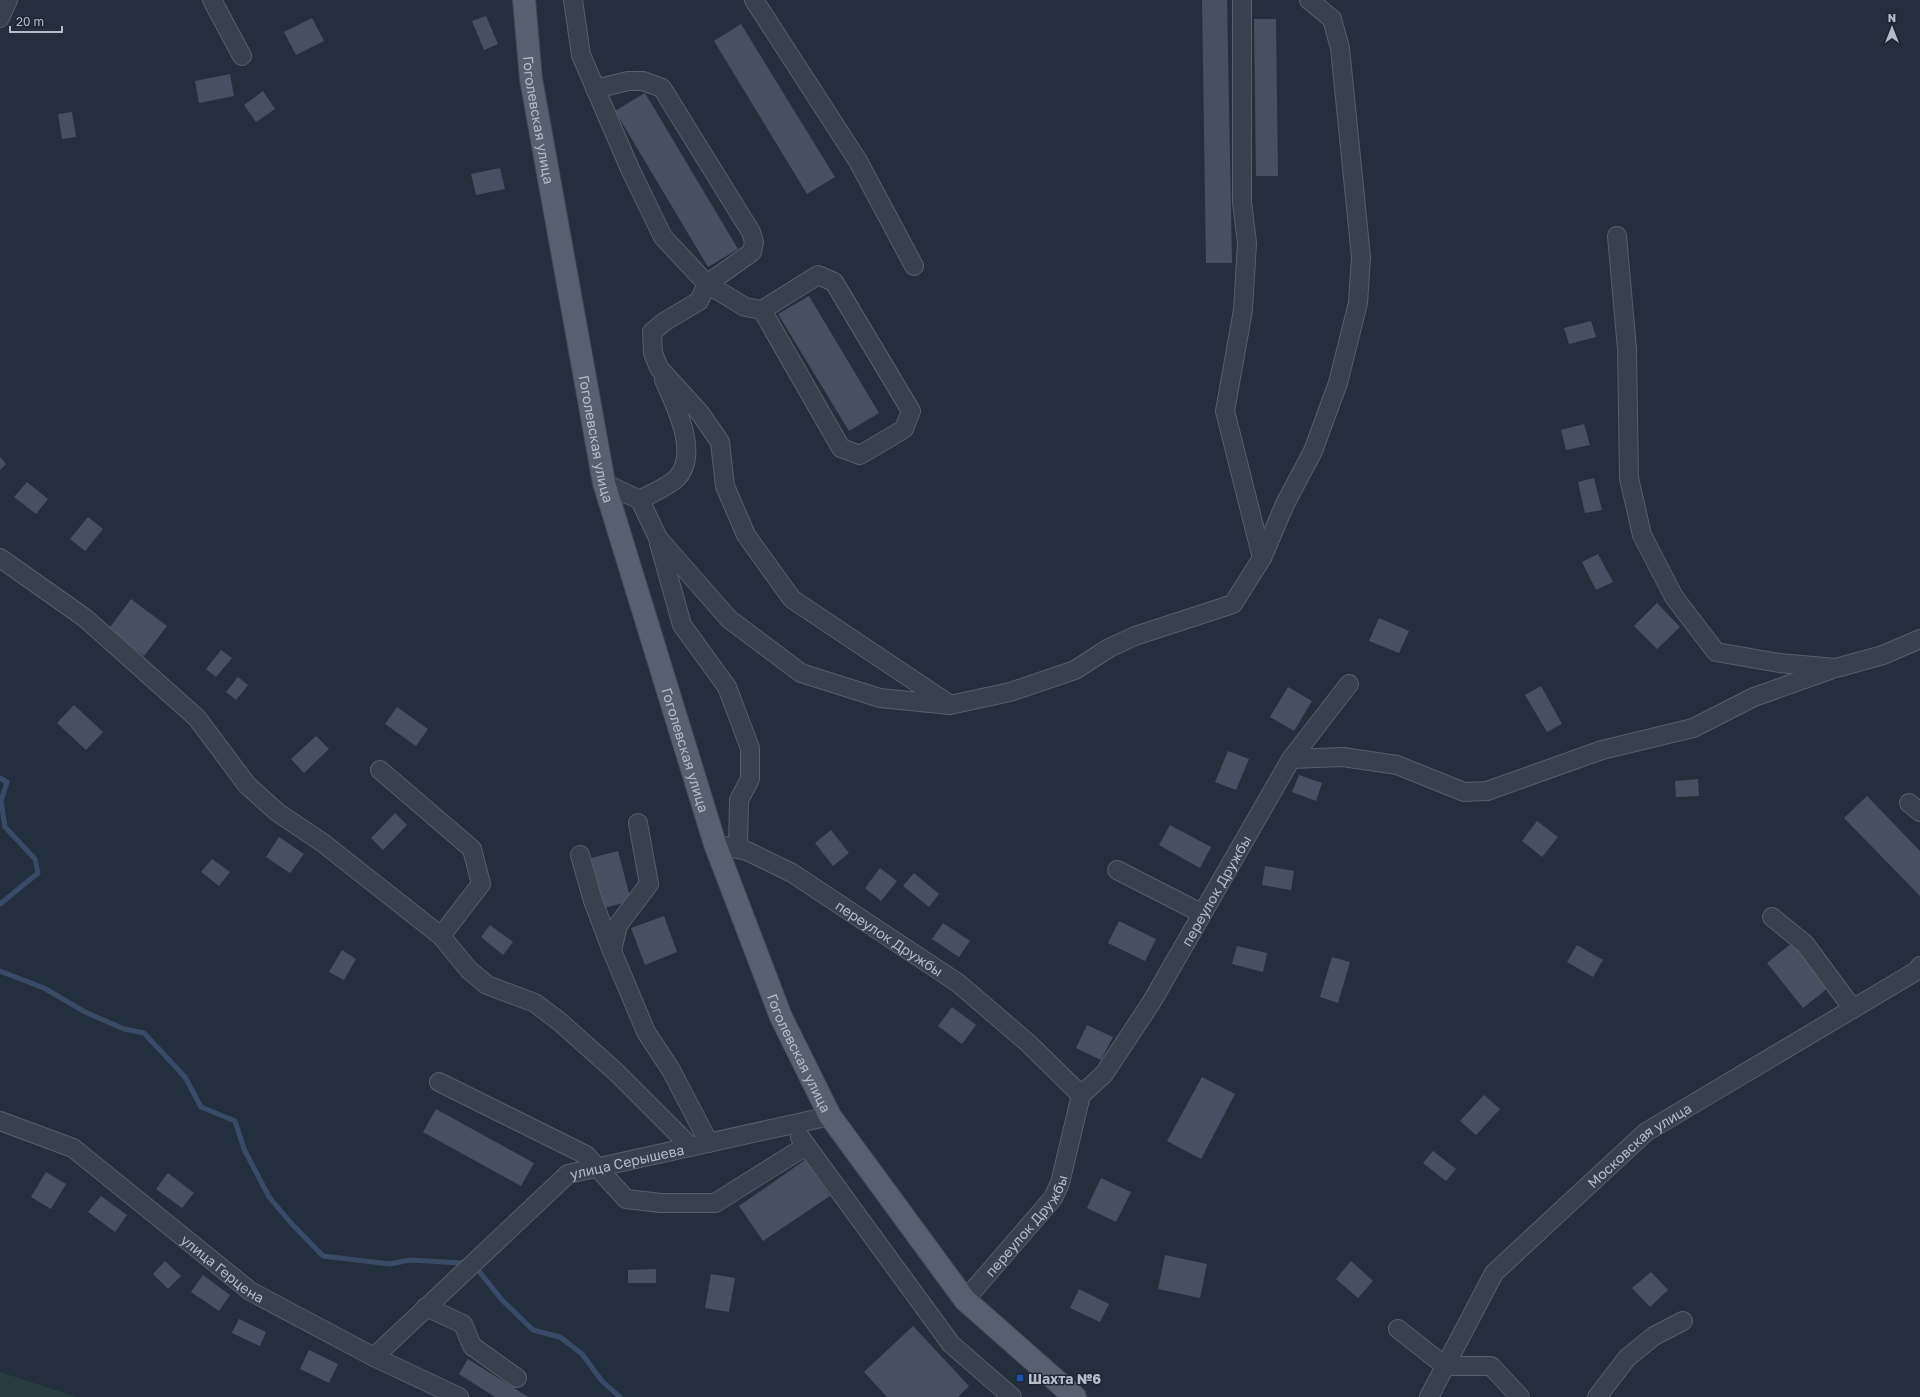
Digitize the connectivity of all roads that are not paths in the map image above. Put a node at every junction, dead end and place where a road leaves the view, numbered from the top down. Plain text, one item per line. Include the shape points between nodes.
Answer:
1 (8, 0) edge
2 (212, 0) edge
3 (524, 0) edge
4 (573, 0) edge
5 (754, 0) edge
6 (1242, 0) edge
7 (1309, 0) edge
8 (0, 18) edge
9 (242, 56) dead end
10 (595, 89) junction
11 (1617, 236) dead end
12 (914, 266) dead end
13 (707, 284) junction
14 (762, 310) junction
15 (659, 368) junction
16 (604, 483) junction
17 (640, 500) junction
18 (658, 538) junction
19 (0, 558) edge
20 (1262, 558) junction
21 (1920, 639) edge
22 (1836, 668) junction
23 (1349, 684) dead end
24 (950, 705) junction
25 (1291, 759) junction
26 (380, 770) dead end
27 (638, 823) dead end
28 (715, 844) junction
29 (738, 848) junction
30 (580, 855) dead end
31 (1117, 870) dead end
32 (1201, 913) junction
33 (1772, 917) dead end
34 (441, 936) junction
35 (612, 951) junction
36 (1920, 966) edge
37 (1853, 1009) junction
38 (439, 1082) dead end
39 (1081, 1095) junction
40 (830, 1116) junction
41 (0, 1121) edge
42 (791, 1125) junction
43 (709, 1143) junction
44 (806, 1146) junction
45 (692, 1147) junction
46 (598, 1167) junction
47 (965, 1300) junction
48 (426, 1307) junction
49 (1683, 1321) dead end
50 (1398, 1329) dead end
51 (374, 1357) junction
52 (1445, 1366) junction
53 (517, 1378) dead end
54 (459, 1397) edge
55 (1012, 1397) edge
56 (1075, 1397) edge
57 (1429, 1397) edge
58 (1520, 1397) edge
59 (1597, 1397) edge

1 - 8 street
2 - 9 street
3 - 16 main road, Гоголевская улица via 531,79
4 - 10 street via 581,55
5 - 12 street via 858,161
6 - 20 street via 1242,202 1247,243 1243,310 1225,411
7 - 20 street via 1332,19 1340,48 1361,257 1358,303 1338,383 1313,451
10 - 13 street via 630,169 664,237
10 - 13 street via 628,81 643,81 662,88 751,232 754,242 752,252
11 - 22 street via 1627,349 1629,478 1642,535 1674,597 1716,652 1779,663
13 - 14 street via 745,307
13 - 15 street via 698,301 652,332 653,352
14 - 14 street via 841,448 860,454 904,429 911,411 834,282 818,275
15 - 17 street via 682,422 686,459 677,477
15 - 24 street via 700,413 720,442 725,486 746,535 792,599
16 - 17 street
16 - 28 main road, Гоголевская улица
17 - 18 street
18 - 24 street via 729,619 801,673 880,698
18 - 29 street via 682,625 727,687 750,748 750,779 739,800
19 - 34 street via 85,618 197,718 247,785 277,812 323,843
20 - 24 street via 1233,604 1135,636 1109,648 1075,670 1010,692
21 - 22 street via 1883,655
22 - 25 street via 1754,697 1693,728 1602,750 1487,791 1464,792 1397,765 1343,757
23 - 25 street, переулок Дружбы
25 - 32 street, переулок Дружбы
26 - 34 street via 472,849 481,884
27 - 35 street via 649,884 618,925
28 - 29 street, переулок Дружбы
28 - 40 main road, Гоголевская улица via 781,1017
29 - 39 street, переулок Дружбы via 792,873 958,984 1028,1044
30 - 35 street via 592,901
31 - 32 street
32 - 39 street, переулок Дружбы via 1146,1010 1104,1074
33 - 37 street via 1805,944
34 - 45 street via 469,970 487,985 535,1003 560,1022 616,1072
35 - 43 street via 646,1032 671,1070
36 - 37 street, Московская улица via 1918,970
37 - 52 street, Московская улица via 1646,1132 1494,1273
38 - 46 street via 586,1155
39 - 47 street, переулок Дружбы via 1060,1183 1053,1198
40 - 42 street, улица Серышева
40 - 47 main road, Гоголевская улица
41 - 51 street, улица Герцена via 73,1148 250,1291
42 - 43 street, улица Серышева
42 - 44 street
43 - 45 street, улица Серышева
44 - 46 street via 715,1204 661,1203 626,1199
44 - 55 street via 951,1344
45 - 46 street, улица Серышева
46 - 48 street, улица Серышева via 568,1174
47 - 56 main road, Гоголевская улица
48 - 51 street, улица Серышева
48 - 53 street via 463,1324 472,1346
49 - 59 street via 1654,1336 1627,1358
50 - 52 street
51 - 54 street, улица Герцена
52 - 57 street, Московская улица
52 - 58 street via 1491,1366

